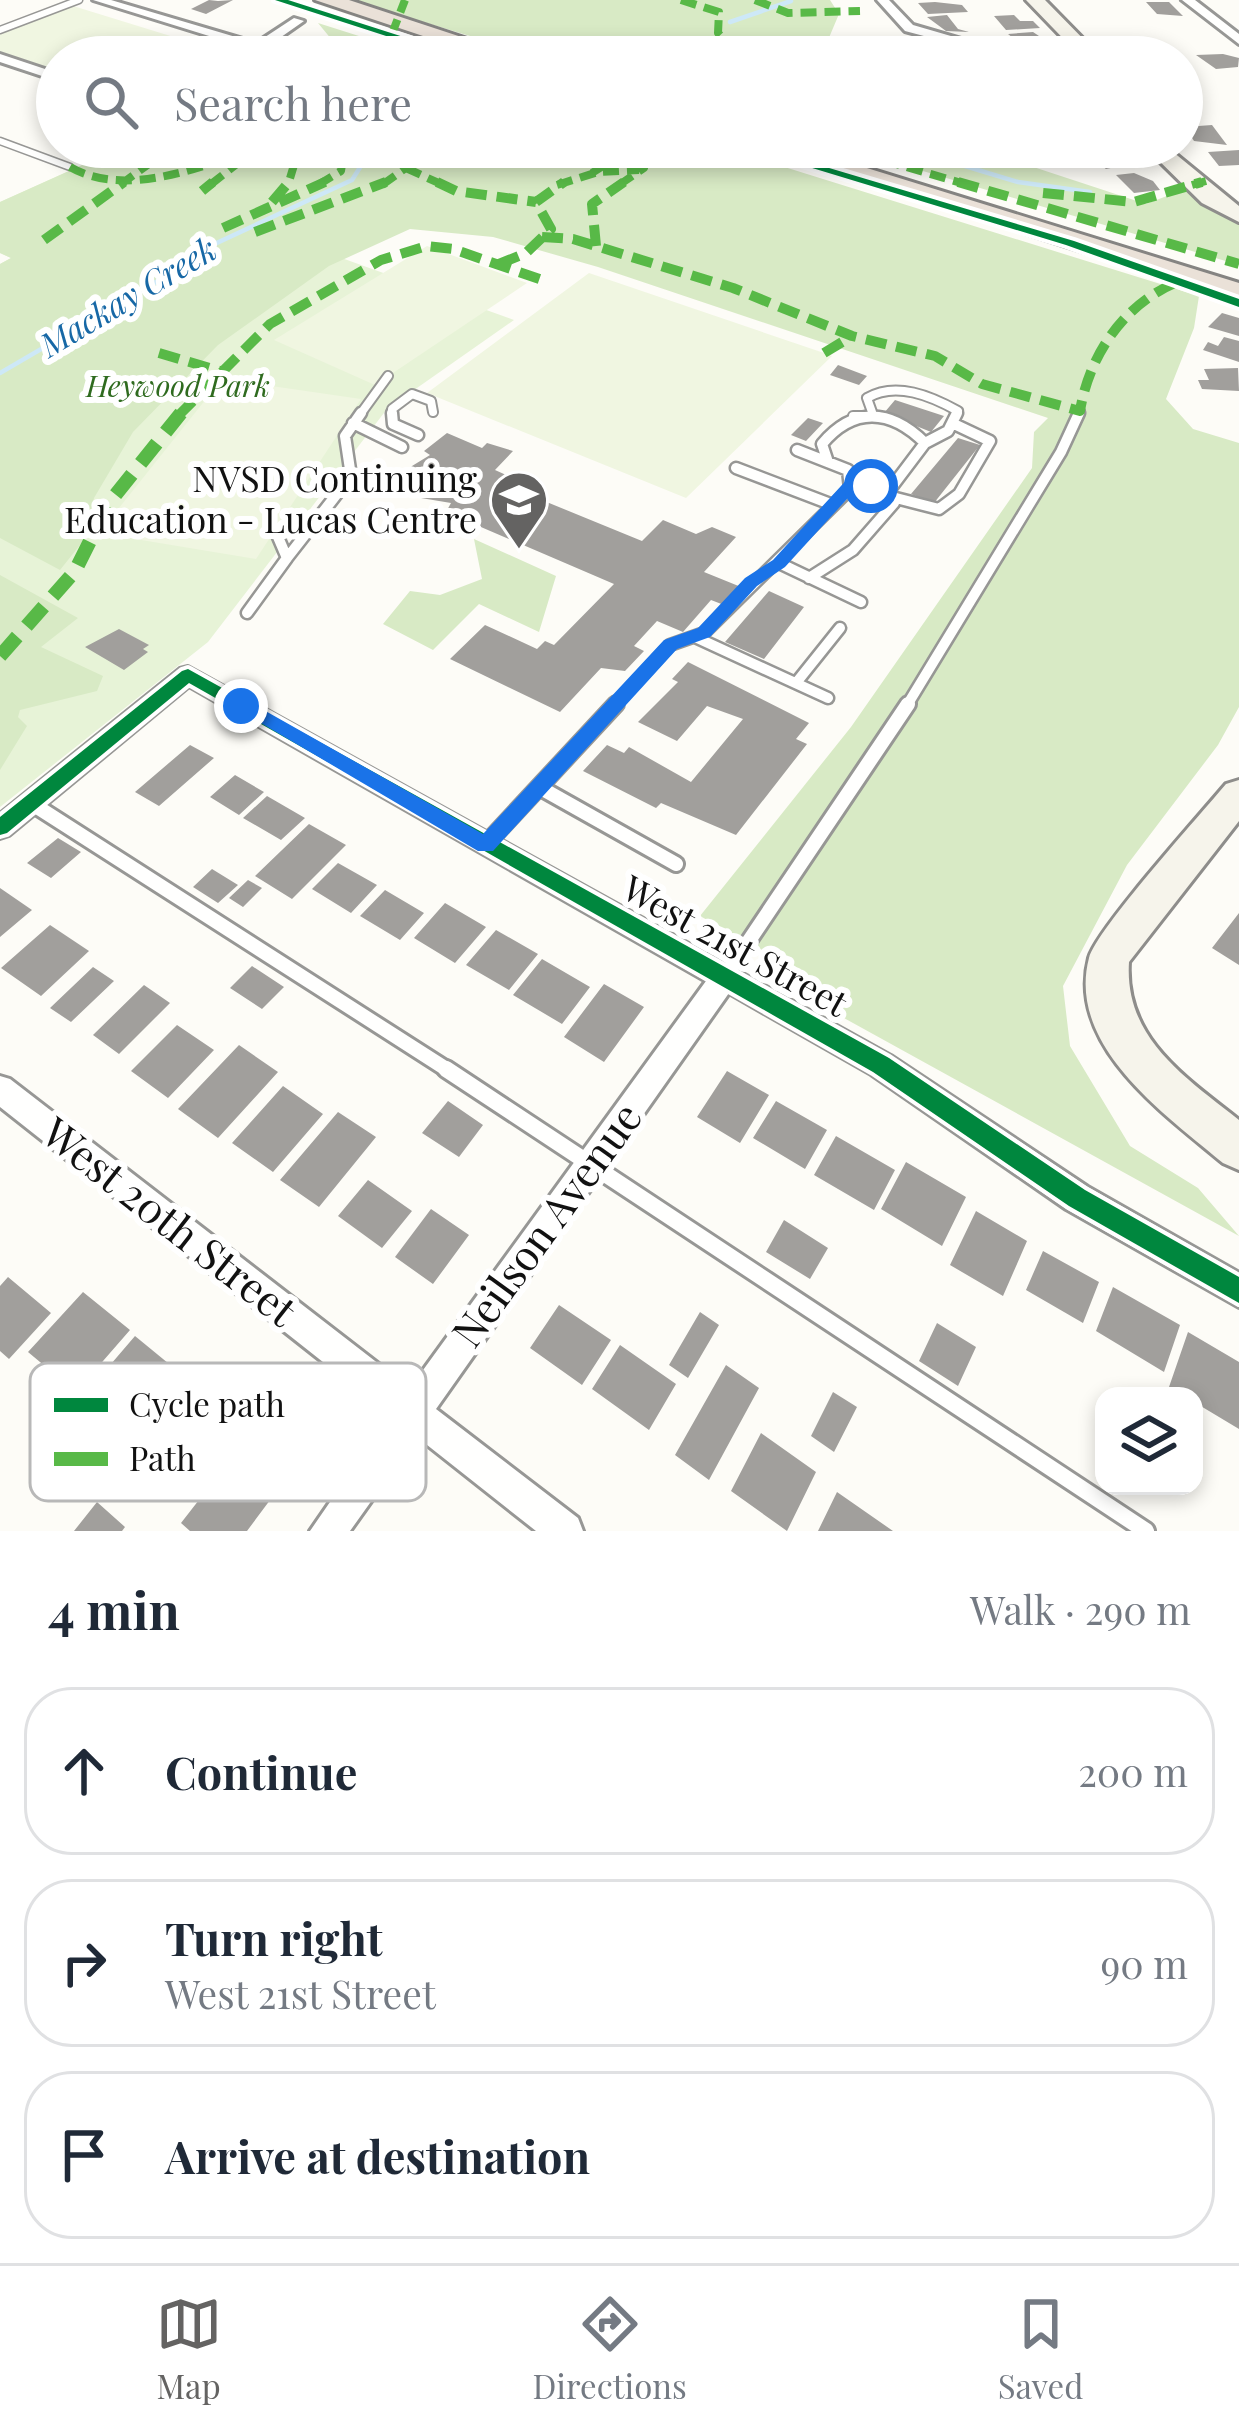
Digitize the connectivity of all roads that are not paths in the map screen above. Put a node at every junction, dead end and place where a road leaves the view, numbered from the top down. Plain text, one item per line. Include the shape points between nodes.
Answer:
1 (79, 0) edge
2 (99, 0) edge
3 (167, 0) edge
4 (326, 0) edge
5 (883, 0) edge
6 (1035, 0) edge
7 (1188, 0) edge
8 (298, 10) edge
9 (140, 11) junction
10 (0, 30) edge
11 (211, 36) edge
12 (273, 36) edge
13 (399, 36) edge
14 (442, 36) edge
15 (939, 36) edge
16 (1071, 36) edge
17 (1239, 40) edge
18 (0, 58) edge
19 (36, 70) edge
20 (0, 141) edge
21 (36, 154) edge
22 (839, 168) edge
23 (875, 168) edge
24 (1178, 168) edge
25 (1239, 215) edge
26 (1239, 277) edge
27 (1239, 293) edge
28 (388, 376) dead end
29 (1080, 410) dead end
30 (433, 412) dead end
31 (878, 416) junction
32 (353, 423) junction
33 (954, 424) junction
34 (418, 434) dead end
35 (925, 442) junction
36 (402, 447) dead end
37 (797, 450) dead end
38 (828, 462) junction
39 (736, 468) dead end
40 (852, 478) junction
41 (892, 495) junction
42 (833, 506) junction
43 (275, 530) dead end
44 (287, 558) junction
45 (779, 563) junction
46 (809, 578) junction
47 (861, 602) dead end
48 (247, 613) dead end
49 (840, 628) dead end
50 (695, 637) junction
51 (796, 683) junction
52 (828, 698) dead end
53 (539, 787) junction
54 (31, 803) junction
55 (1234, 809) edge
56 (0, 828) edge
57 (485, 845) junction
58 (676, 864) dead end
59 (724, 978) junction
60 (0, 1089) edge
61 (1239, 1148) edge
62 (592, 1163) junction
63 (1239, 1291) edge
64 (349, 1363) edge
65 (426, 1393) edge
66 (426, 1423) edge
67 (349, 1501) edge
68 (328, 1531) edge
69 (565, 1531) edge
70 (1146, 1531) edge

1 - 10 lane
2 - 9 street
3 - 9 street
4 - 14 highway
5 - 15 street via 909,28
6 - 16 street
7 - 17 street
8 - 12 street
8 - 13 highway
9 - 11 street
18 - 19 street
20 - 21 lane
22 - 27 highway
23 - 26 highway
24 - 25 street
28 - 32 lane
29 - 59 lane via 946,647
30 - 34 lane via 431,401 412,394 392,409 392,424
31 - 33 lane via 864,403 873,392 907,392 958,411
31 - 35 lane
31 - 38 lane via 846,416 822,444
32 - 36 lane
32 - 44 lane via 345,436 351,476
33 - 35 lane
33 - 41 lane via 991,441 959,494 939,509
35 - 41 lane
37 - 38 lane
38 - 40 lane
39 - 42 lane
40 - 41 lane
40 - 42 lane
41 - 46 lane via 854,550
42 - 45 lane
43 - 44 lane
44 - 48 lane
45 - 46 lane
45 - 50 lane
46 - 47 lane
49 - 51 lane
50 - 51 lane
50 - 53 lane via 670,645
51 - 52 lane
53 - 57 lane
53 - 58 lane
54 - 56 street
54 - 57 street, West 21st Street via 188,675
54 - 62 lane
55 - 61 street via 1109,956 1102,987 1127,1045
57 - 59 street, West 21st Street
59 - 62 street, Neilson Avenue
59 - 63 street, West 21st Street via 881,1065 1077,1198
60 - 64 street, West 20th Street
62 - 65 street, Neilson Avenue
62 - 70 lane
66 - 69 street, West 20th Street
67 - 68 street, Neilson Avenue

